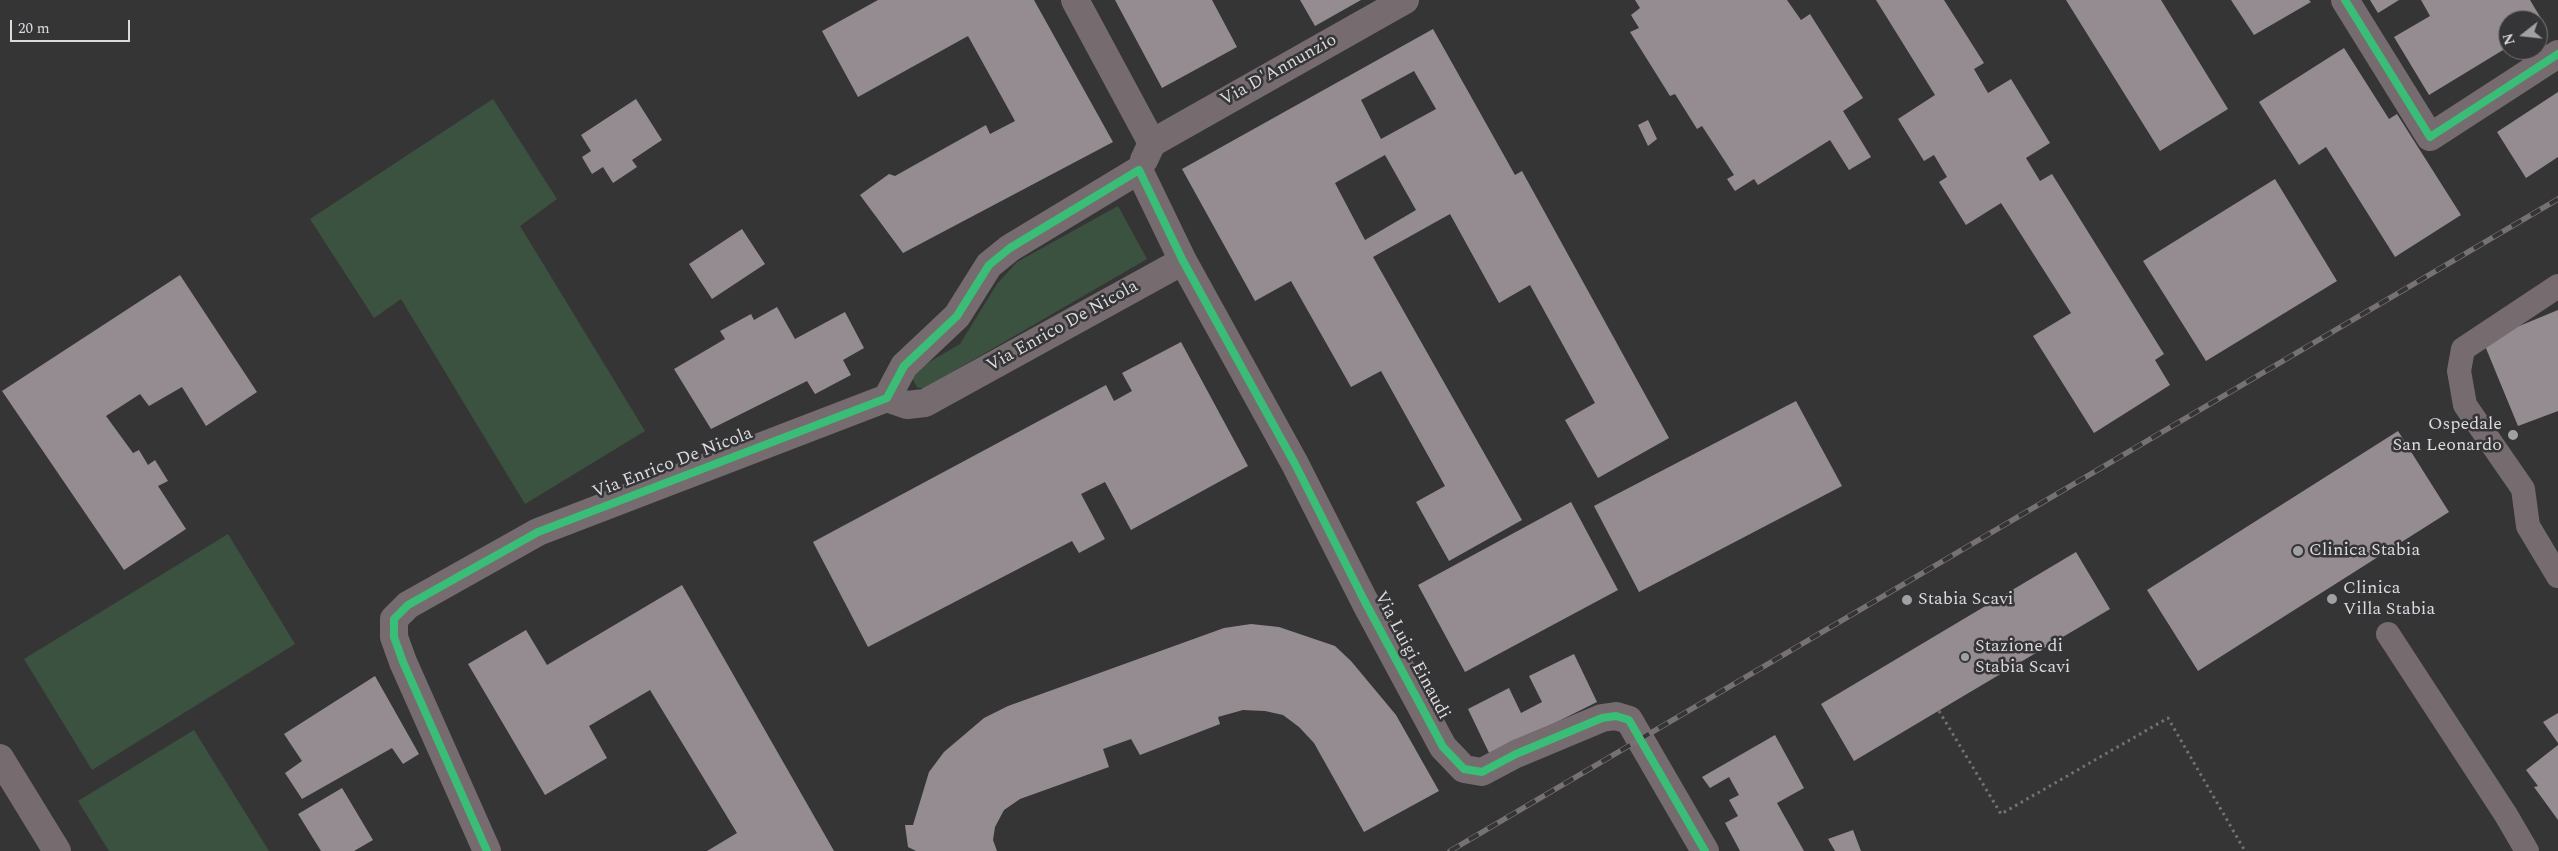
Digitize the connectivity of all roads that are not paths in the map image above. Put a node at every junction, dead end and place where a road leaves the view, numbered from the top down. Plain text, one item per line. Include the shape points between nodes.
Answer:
1 (1075, 0) edge
2 (1405, 0) edge
3 (2345, 0) edge
4 (2558, 54) edge
5 (1152, 143) junction
6 (1139, 170) junction
7 (1183, 261) junction
8 (2558, 286) edge
9 (887, 398) junction
10 (2558, 576) edge
11 (2388, 634) dead end
12 (0, 758) edge
13 (57, 851) edge
14 (486, 851) edge
15 (1704, 851) edge
16 (2527, 851) edge

1 - 5 street
2 - 5 street, Via D'Annunzio
3 - 4 street via 2430,137
5 - 6 street
6 - 7 street
6 - 9 street via 1010,248 989,265 957,316 904,366
7 - 9 street, Via Enrico De Nicola via 925,403 907,405
7 - 15 street, Via Luigi Einaudi via 1295,464 1443,747 1464,769 1482,772 1602,718 1616,716 1629,720
8 - 10 lane via 2463,348 2459,371 2465,405 2523,489 2528,526
9 - 14 street, Via Enrico De Nicola via 538,532 408,606 394,619 394,637 403,662
11 - 16 lane
12 - 13 street

